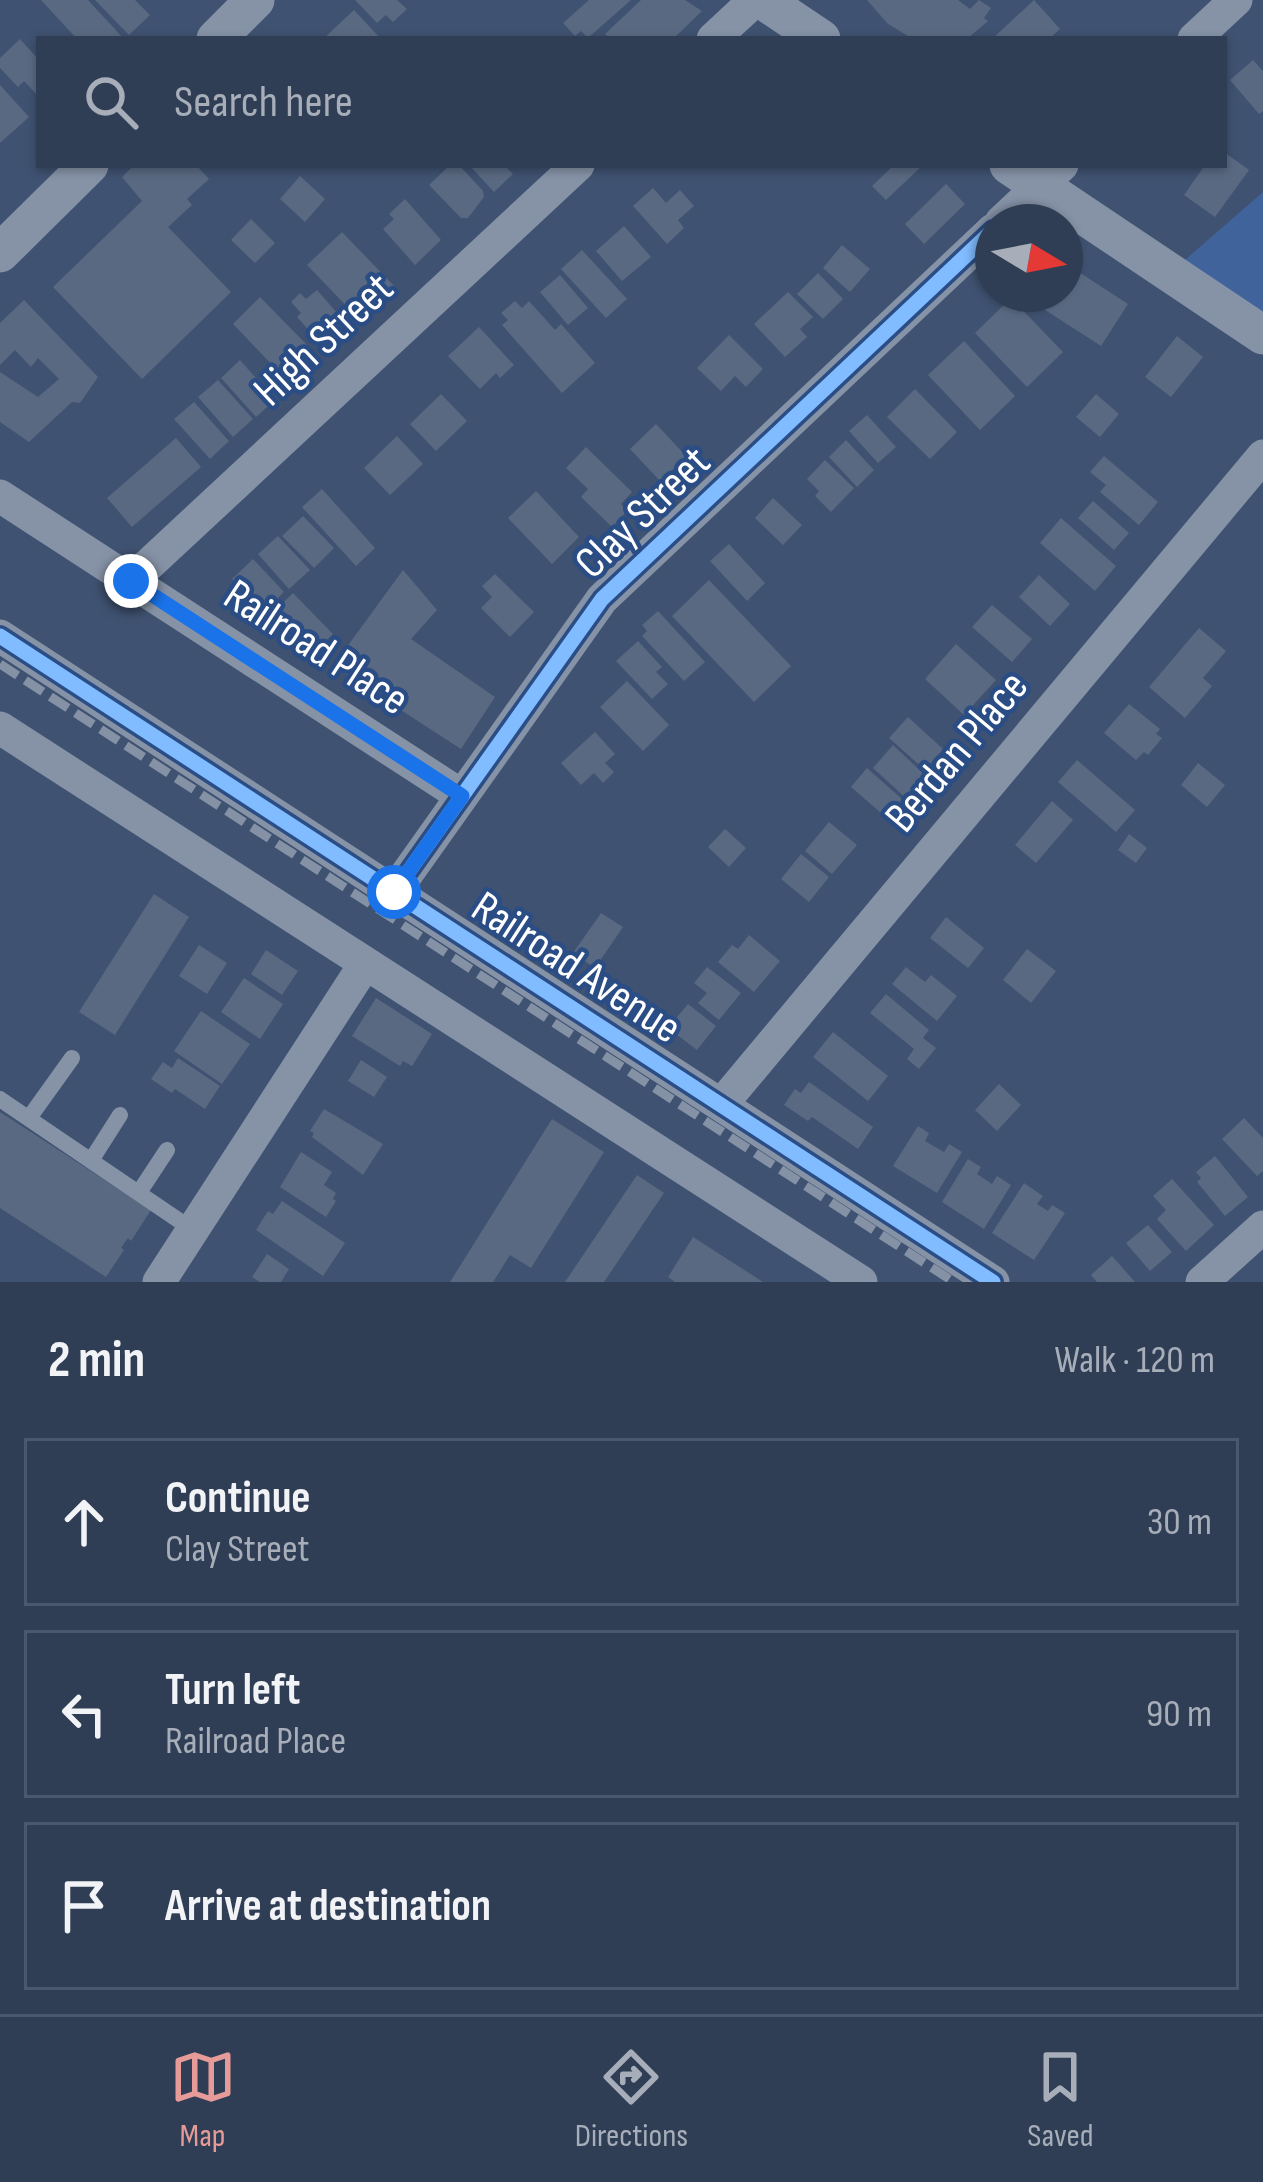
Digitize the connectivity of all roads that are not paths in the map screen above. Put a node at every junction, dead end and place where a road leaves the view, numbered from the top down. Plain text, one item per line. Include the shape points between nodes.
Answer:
1 (255, 0) edge
2 (759, 0) edge
3 (1236, 0) edge
4 (219, 36) edge
5 (717, 36) edge
6 (816, 36) edge
7 (1198, 36) edge
8 (86, 168) edge
9 (575, 168) edge
10 (1037, 172) edge
11 (1014, 204) edge
12 (975, 247) edge
13 (0, 253) edge
14 (1263, 335) edge
15 (1263, 456) edge
16 (0, 496) edge
17 (131, 581) junction
18 (0, 636) edge
19 (0, 728) edge
20 (462, 796) junction
21 (394, 892) junction
22 (365, 964) junction
23 (72, 1058) dead end
24 (0, 1099) edge
25 (721, 1105) junction
26 (120, 1115) dead end
27 (29, 1118) junction
28 (167, 1150) dead end
29 (92, 1159) junction
30 (140, 1191) junction
31 (1263, 1227) edge
32 (193, 1230) junction
33 (159, 1282) edge
34 (861, 1282) edge
35 (993, 1282) edge
36 (1202, 1282) edge

1 - 4 street
2 - 5 street
2 - 6 street
3 - 7 street
8 - 13 street
9 - 17 street, High Street
10 - 11 street
10 - 14 street
12 - 20 street, Clay Street via 602,599
15 - 25 street, Berdan Place
16 - 17 street, Railroad Place
17 - 20 street, Railroad Place
18 - 21 street, Railroad Avenue
19 - 22 street
20 - 21 street, Clay Street
21 - 25 street, Railroad Avenue
22 - 32 street
22 - 34 street
23 - 27 lane
24 - 27 lane
25 - 35 street, Railroad Avenue
26 - 29 lane
27 - 29 lane
28 - 30 lane
29 - 30 lane
30 - 32 lane
31 - 36 street
32 - 33 street

